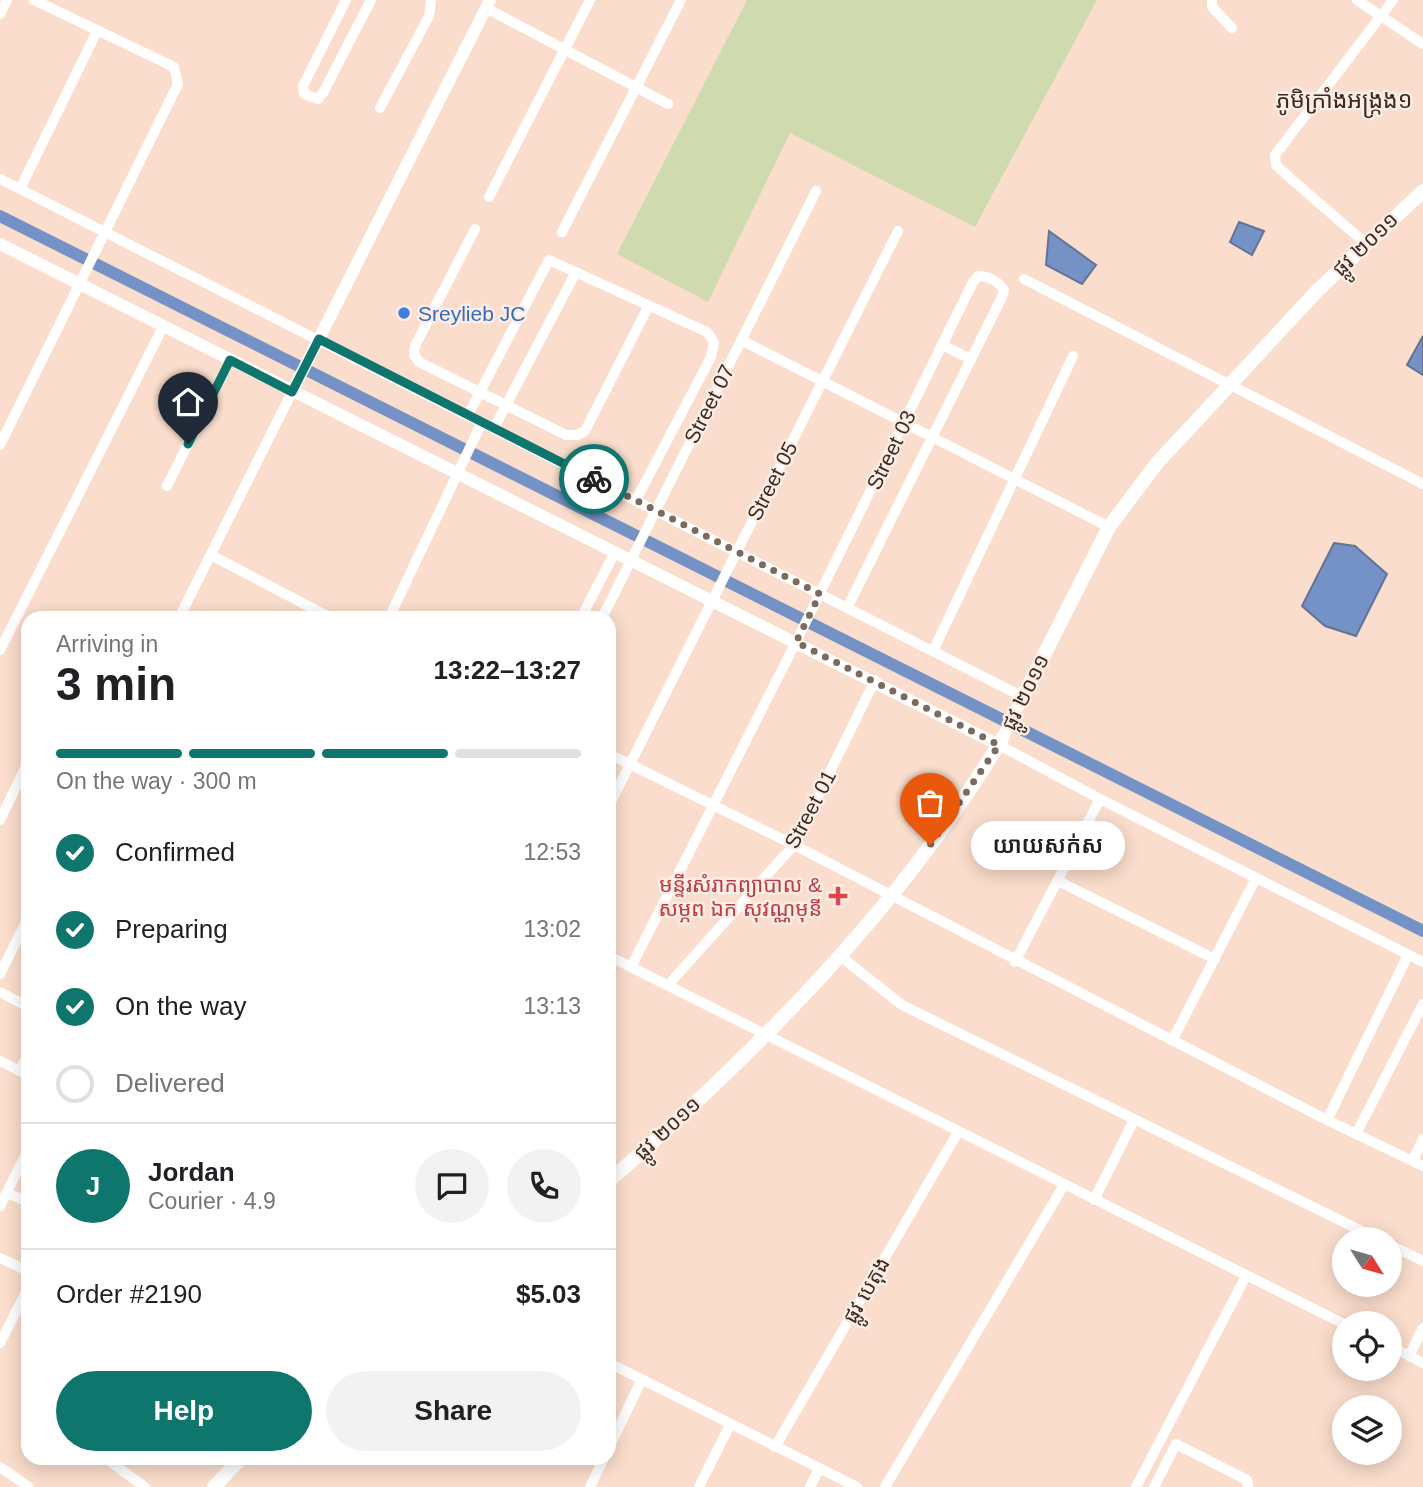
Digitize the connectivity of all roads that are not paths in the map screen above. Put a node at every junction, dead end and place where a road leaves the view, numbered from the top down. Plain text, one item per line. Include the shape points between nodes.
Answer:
1 (7, 0) edge
2 (34, 0) edge
3 (346, 0) edge
4 (371, 0) edge
5 (432, 0) edge
6 (590, 0) edge
7 (681, 0) edge
8 (1212, 0) edge
9 (1357, 0) edge
10 (1393, 0) edge
11 (488, 4) edge
12 (0, 14) edge
13 (1381, 17) junction
14 (1232, 28) dead end
15 (97, 31) junction
16 (1423, 44) edge
17 (565, 50) junction
18 (636, 87) junction
19 (668, 104) dead end
20 (380, 108) dead end
21 (0, 179) edge
22 (20, 189) junction
23 (816, 191) dead end
24 (1423, 191) edge
25 (489, 197) dead end
26 (475, 229) dead end
27 (898, 231) dead end
28 (562, 232) dead end
29 (103, 236) junction
30 (1365, 243) junction
31 (0, 244) edge
32 (576, 272) junction
33 (1024, 279) dead end
34 (81, 281) junction
35 (648, 307) junction
36 (163, 327) junction
37 (741, 340) junction
38 (317, 343) junction
39 (942, 345) junction
40 (1073, 356) dead end
41 (971, 359) junction
42 (230, 360) junction
43 (822, 382) junction
44 (1232, 385) junction
45 (295, 386) junction
46 (480, 391) junction
47 (506, 405) junction
48 (468, 415) junction
49 (904, 423) junction
50 (480, 427) junction
51 (494, 428) junction
52 (933, 438) junction
53 (0, 445) edge
54 (462, 470) junction
55 (1016, 480) junction
56 (1423, 484) edge
57 (167, 486) dead end
58 (636, 500) junction
59 (654, 515) junction
60 (1109, 527) junction
61 (614, 554) junction
62 (736, 554) junction
63 (211, 555) junction
64 (632, 558) junction
65 (819, 596) junction
66 (713, 599) junction
67 (848, 608) junction
68 (183, 611) edge
69 (318, 611) edge
70 (392, 611) edge
71 (585, 611) edge
72 (606, 611) edge
73 (797, 641) junction
74 (0, 650) edge
75 (933, 651) junction
76 (875, 680) junction
77 (1021, 700) junction
78 (1001, 741) junction
79 (616, 757) edge
80 (630, 764) junction
81 (21, 776) edge
82 (616, 792) edge
83 (1100, 799) junction
84 (713, 805) junction
85 (0, 820) edge
86 (794, 845) junction
87 (1256, 878) junction
88 (1058, 881) junction
89 (890, 897) junction
90 (21, 940) edge
91 (839, 955) junction
92 (1408, 955) junction
93 (1214, 959) junction
94 (616, 960) edge
95 (1015, 962) junction
96 (1423, 962) edge
97 (631, 967) junction
98 (0, 974) edge
99 (668, 985) junction
100 (0, 992) edge
101 (21, 1003) edge
102 (1423, 1004) edge
103 (764, 1035) junction
104 (1172, 1041) junction
105 (0, 1061) edge
106 (21, 1072) edge
107 (1134, 1120) junction
108 (1327, 1120) junction
109 (958, 1132) junction
110 (1356, 1134) junction
111 (1423, 1139) edge
112 (1418, 1163) edge
113 (21, 1164) edge
114 (616, 1175) edge
115 (1064, 1185) junction
116 (7, 1193) junction
117 (21, 1199) edge
118 (1094, 1200) junction
119 (0, 1206) edge
120 (1353, 1227) edge
121 (1402, 1251) edge
122 (0, 1258) edge
123 (1423, 1261) edge
124 (21, 1268) edge
125 (1246, 1276) junction
126 (21, 1302) edge
127 (1332, 1318) edge
128 (1423, 1328) edge
129 (0, 1343) edge
130 (1402, 1352) edge
131 (1409, 1356) junction
132 (1423, 1363) edge
133 (616, 1366) edge
134 (642, 1379) junction
135 (730, 1425) junction
136 (616, 1433) edge
137 (775, 1447) junction
138 (115, 1465) edge
139 (234, 1465) edge
140 (601, 1465) edge
141 (0, 1467) edge
142 (819, 1469) junction
143 (29, 1487) edge
144 (145, 1487) edge
145 (214, 1487) edge
146 (590, 1487) edge
147 (699, 1487) edge
148 (810, 1487) edge
149 (857, 1487) edge
150 (885, 1487) edge
151 (1136, 1487) edge
152 (1153, 1487) edge
153 (1248, 1487) edge

1 - 12 street
2 - 15 street
3 - 4 street via 303,86 309,98 318,99 323,93
5 - 20 street via 429,16
6 - 17 street
7 - 18 street
8 - 14 street via 1212,7
9 - 13 street
10 - 13 street
11 - 17 street
11 - 38 street
13 - 16 street
13 - 30 street via 1275,155 1281,170
15 - 22 street
15 - 29 street via 174,66 178,74 178,84
17 - 18 street
17 - 25 street
18 - 19 street
18 - 28 street
21 - 22 street
22 - 29 street
23 - 37 street, Street 07
24 - 30 main road, ផ្លូវ ២០១១
26 - 46 street via 414,355 419,362
27 - 43 street, Street 05
29 - 34 street
29 - 38 street
30 - 44 main road, ផ្លូវ ២០១១
31 - 34 street
32 - 35 street
32 - 46 street via 552,261 546,264
32 - 47 street
33 - 44 street
34 - 36 street
34 - 53 street
35 - 47 street via 585,431 566,435
35 - 58 street via 707,332 714,342 711,357
36 - 42 street
36 - 74 street
37 - 43 street
37 - 59 street, Street 07
38 - 45 street
38 - 48 street
39 - 41 street
39 - 41 street, Street 03 via 972,282 984,276 1004,290
39 - 49 street, Street 03
40 - 55 street
41 - 52 street, Street 03
42 - 45 street
42 - 57 street
43 - 49 street
43 - 62 street, Street 05
44 - 56 street
44 - 60 main road, ផ្លូវ ២០១១ via 1157,463
45 - 54 street
45 - 63 street
46 - 47 street
46 - 48 street
47 - 51 street
48 - 50 street
49 - 52 street
49 - 65 street, Street 03
50 - 51 street
50 - 54 street
51 - 58 street
52 - 55 street
52 - 67 street, Street 03
54 - 61 street
54 - 70 street
55 - 60 street
55 - 75 street
58 - 59 street
59 - 62 street
59 - 64 street, Street 07
60 - 77 main road, ផ្លូវ ២០១១
61 - 64 street
61 - 71 street
62 - 65 street
62 - 66 street, Street 05
63 - 68 street
63 - 69 street
64 - 66 street
64 - 72 street, Street 07
65 - 67 street
65 - 73 street, Street 03
66 - 73 street
66 - 80 street, Street 05
67 - 75 street
73 - 76 street
73 - 84 street, Street 03
75 - 77 street
76 - 78 street
76 - 86 street, Street 01
77 - 78 street, ផ្លូវ ២០១១
78 - 83 street
78 - 89 main road, ផ្លូវ ២០១១ via 944,828
79 - 80 street
80 - 82 street, Street 05
80 - 84 street
81 - 85 street
83 - 87 street
83 - 88 street
84 - 86 street
84 - 97 street, Street 03
86 - 89 street
86 - 99 street, Street 01
87 - 92 street
87 - 93 street
88 - 93 street
88 - 95 street
89 - 91 main road, ផ្លូវ ២០១១
89 - 95 street
90 - 98 street
91 - 103 main road, ផ្លូវ ២០១១
91 - 107 street via 902,1005
92 - 96 street
92 - 108 street
93 - 104 street
94 - 97 street
95 - 104 street
97 - 99 street
99 - 103 street
100 - 101 street
102 - 110 street
103 - 109 street
103 - 114 main road, ផ្លូវ ២០១១
104 - 108 street
105 - 106 street
107 - 118 street
107 - 120 street
108 - 110 street
109 - 115 street
109 - 137 street, ផ្លូវ បេតុង
110 - 112 street
111 - 112 street
113 - 116 street
115 - 118 street
115 - 150 street
116 - 117 street
116 - 119 street
118 - 125 street
121 - 123 street
122 - 124 street
125 - 127 street
125 - 151 street
126 - 129 street
128 - 131 street
130 - 131 street
131 - 132 street
133 - 134 street
134 - 135 street
134 - 136 street
135 - 137 street
135 - 147 street
137 - 142 street
138 - 144 street
139 - 145 main road
140 - 146 street
141 - 143 street
142 - 148 street
142 - 149 street
152 - 153 street via 1176,1444 1247,1480

